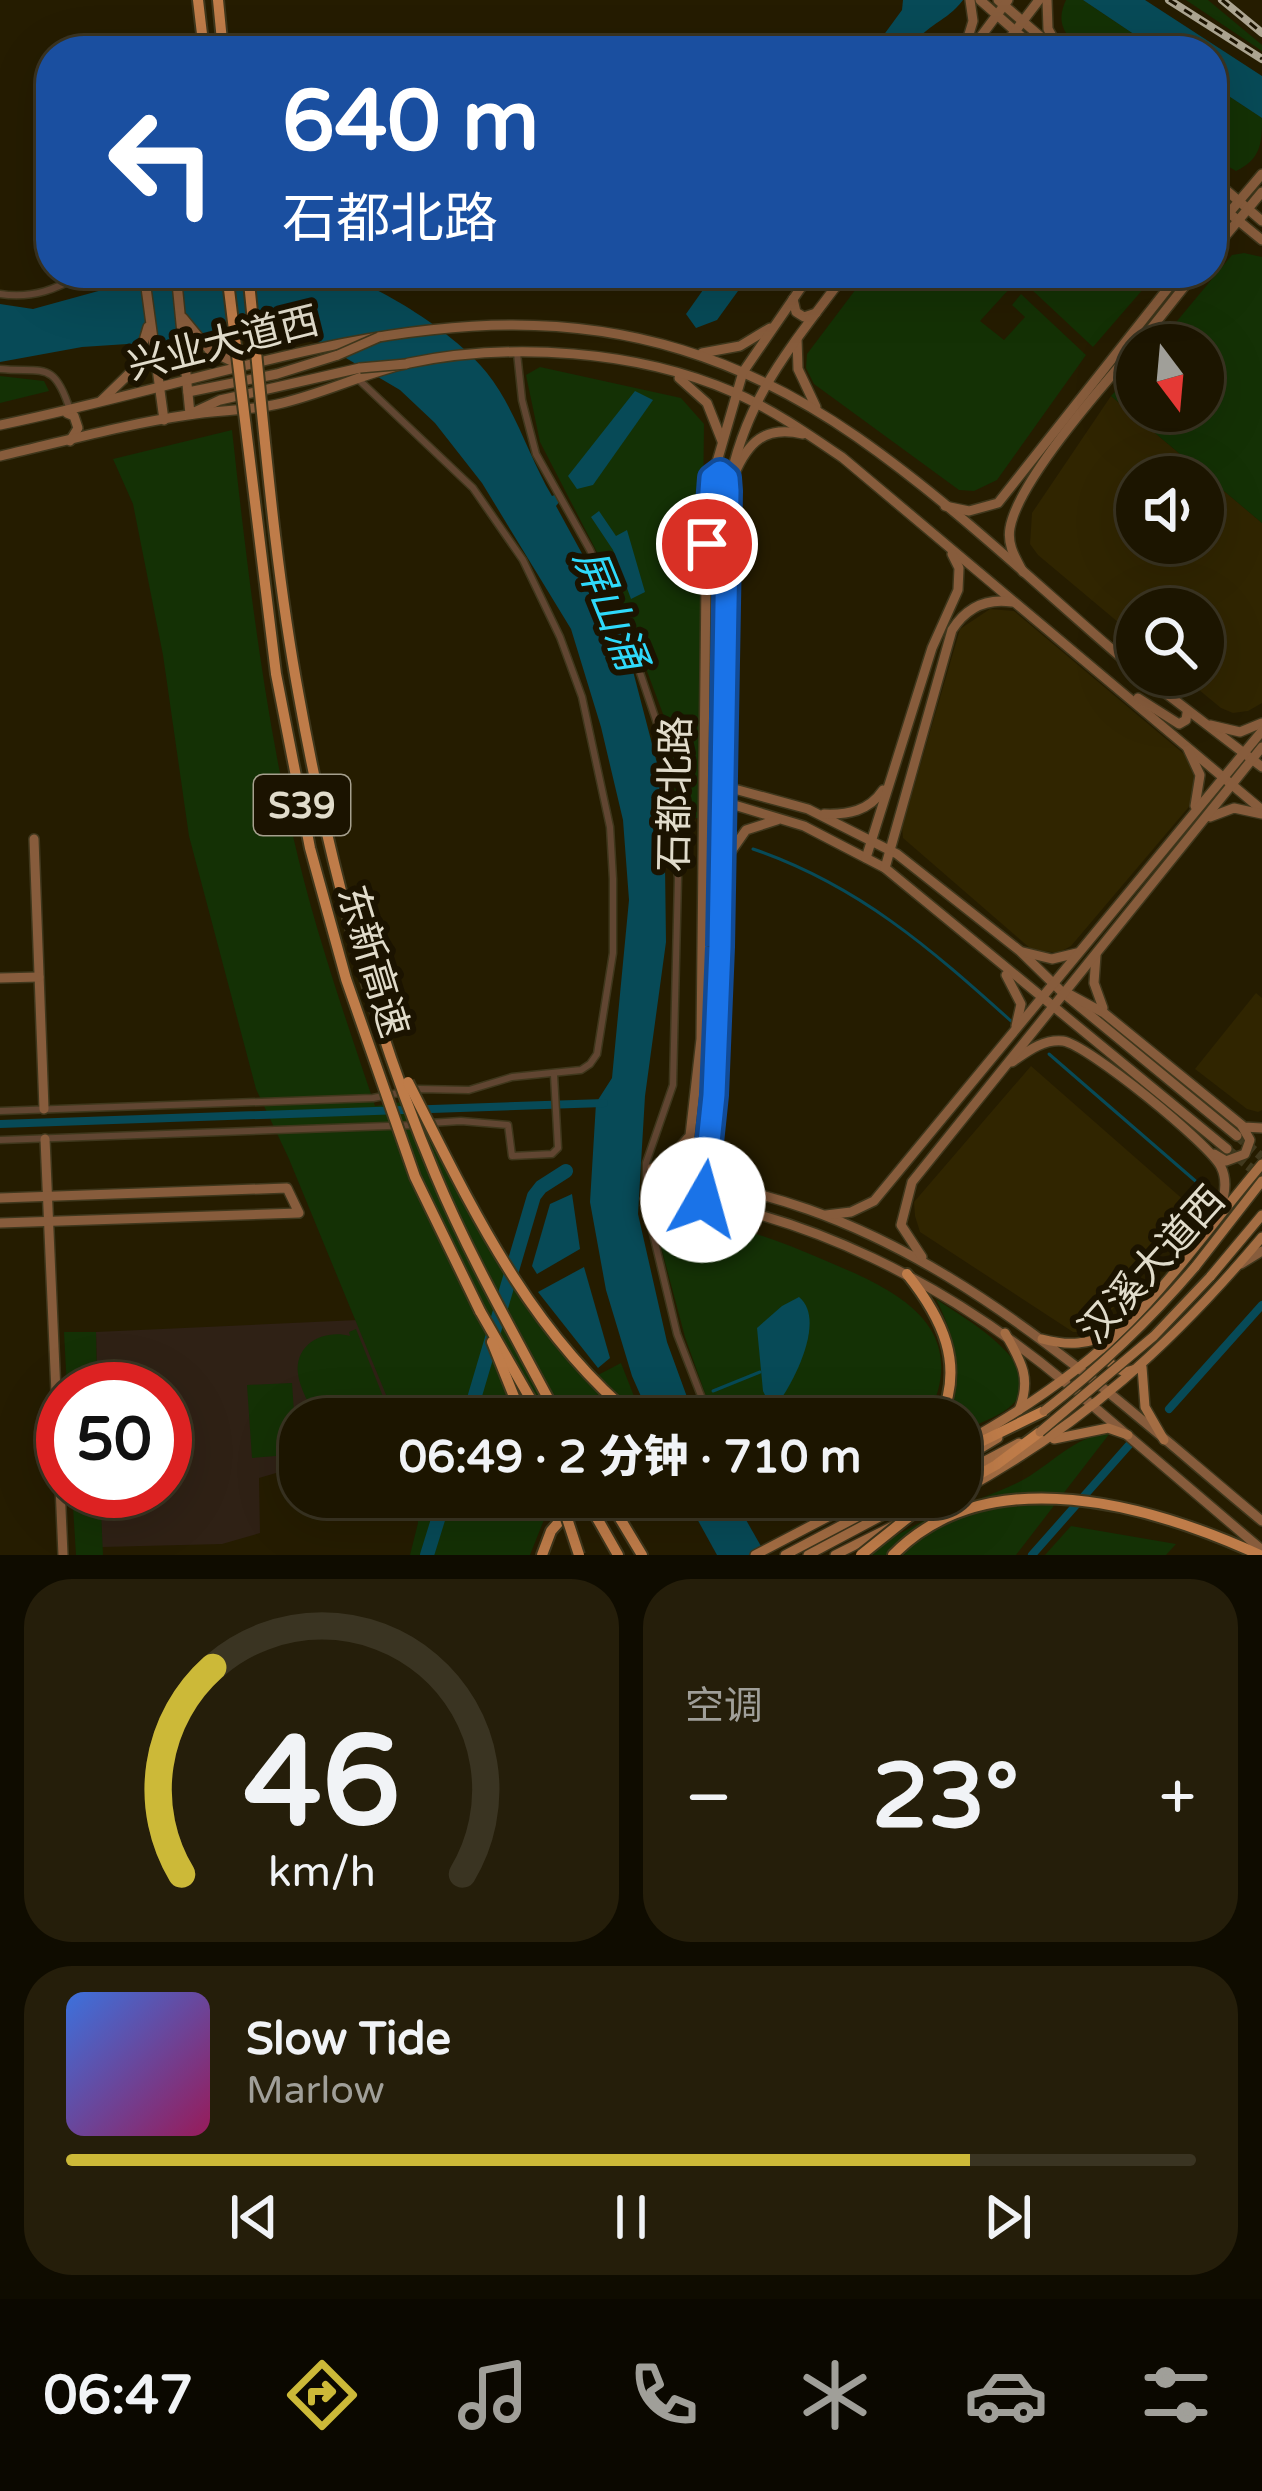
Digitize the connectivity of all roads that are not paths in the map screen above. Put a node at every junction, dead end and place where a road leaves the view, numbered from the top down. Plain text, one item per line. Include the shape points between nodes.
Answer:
1 (198, 0) edge
2 (218, 0) edge
3 (970, 0) edge
4 (980, 0) edge
5 (1043, 0) edge
6 (1002, 5) edge
7 (1018, 26) junction
8 (202, 36) edge
9 (222, 36) edge
10 (973, 36) edge
11 (982, 36) edge
12 (1011, 36) edge
13 (1026, 36) edge
14 (1034, 36) edge
15 (1052, 36) edge
16 (1262, 174) edge
17 (1227, 191) edge
18 (1262, 192) edge
19 (1244, 205) junction
20 (1227, 211) edge
21 (1233, 216) junction
22 (1227, 221) edge
23 (1262, 221) edge
24 (1227, 226) edge
25 (1262, 240) edge
26 (58, 288) edge
27 (146, 288) edge
28 (178, 288) edge
29 (229, 288) edge
30 (250, 288) edge
31 (801, 288) edge
32 (835, 288) edge
33 (1168, 288) edge
34 (1184, 288) edge
35 (0, 294) edge
36 (793, 299) junction
37 (180, 309) junction
38 (817, 312) junction
39 (1154, 324) edge
40 (775, 325) junction
41 (379, 337) junction
42 (797, 339) junction
43 (149, 345) junction
44 (517, 353) junction
45 (698, 353) junction
46 (242, 366) junction
47 (1116, 369) edge
48 (0, 370) edge
49 (743, 371) junction
50 (362, 374) junction
51 (674, 374) junction
52 (766, 383) junction
53 (188, 386) junction
54 (160, 387) junction
55 (735, 393) junction
56 (754, 403) junction
57 (96, 404) junction
58 (66, 411) junction
59 (190, 414) junction
60 (829, 419) junction
61 (164, 420) junction
62 (0, 425) edge
63 (846, 430) junction
64 (812, 437) junction
65 (70, 441) junction
66 (722, 441) junction
67 (832, 450) junction
68 (0, 456) edge
69 (712, 478) junction
70 (728, 491) junction
71 (943, 506) junction
72 (941, 540) junction
73 (1025, 576) junction
74 (1020, 605) junction
75 (1116, 653) edge
76 (1116, 684) edge
77 (1130, 696) edge
78 (1134, 696) edge
79 (1167, 696) edge
80 (707, 698) junction
81 (726, 699) junction
82 (1191, 716) junction
83 (1262, 727) edge
84 (1181, 740) junction
85 (1262, 747) edge
86 (1255, 762) edge
87 (1228, 779) junction
88 (705, 781) junction
89 (890, 781) junction
90 (724, 785) junction
91 (704, 796) junction
92 (722, 801) junction
93 (812, 810) junction
94 (1262, 812) edge
95 (782, 820) junction
96 (1196, 820) junction
97 (804, 826) junction
98 (34, 839) dead end
99 (871, 841) junction
100 (889, 849) junction
101 (866, 858) junction
102 (720, 867) junction
103 (885, 868) junction
104 (721, 884) junction
105 (702, 886) junction
106 (1097, 950) junction
107 (1020, 951) junction
108 (1082, 951) junction
109 (1000, 966) junction
110 (39, 977) junction
111 (0, 978) edge
112 (1058, 988) junction
113 (1047, 1003) junction
114 (1110, 1018) junction
115 (1012, 1035) junction
116 (386, 1038) junction
117 (1001, 1063) junction
118 (554, 1074) junction
119 (696, 1102) junction
120 (713, 1102) junction
121 (44, 1109) junction
122 (0, 1111) edge
123 (1262, 1128) edge
124 (1239, 1130) junction
125 (692, 1134) junction
126 (711, 1136) junction
127 (46, 1139) junction
128 (0, 1140) edge
129 (1227, 1148) tunnel mouth
130 (1209, 1151) junction
131 (1262, 1164) edge
132 (897, 1175) junction
133 (686, 1179) junction
134 (911, 1182) junction
135 (705, 1183) junction
136 (1262, 1186) edge
137 (752, 1193) junction
138 (652, 1194) dead end
139 (48, 1196) junction
140 (683, 1197) junction
141 (0, 1198) edge
142 (703, 1200) junction
143 (780, 1202) junction
144 (826, 1215) junction
145 (1262, 1215) edge
146 (773, 1220) junction
147 (49, 1221) junction
148 (0, 1223) edge
149 (1214, 1224) junction
150 (1262, 1237) edge
151 (1262, 1252) edge
152 (926, 1261) junction
153 (1237, 1267) junction
154 (907, 1274) junction
155 (480, 1311) junction
156 (1015, 1320) junction
157 (1128, 1323) junction
158 (1005, 1333) junction
159 (1042, 1339) junction
160 (1110, 1340) junction
161 (1141, 1366) junction
162 (1076, 1369) junction
163 (1062, 1380) junction
164 (1109, 1396) junction
165 (515, 1398) edge
166 (530, 1398) edge
167 (549, 1398) edge
168 (615, 1398) edge
169 (702, 1398) edge
170 (947, 1398) edge
171 (1095, 1407) junction
172 (1044, 1411) joint
173 (1018, 1414) junction
174 (1129, 1435) junction
175 (1044, 1437) junction
176 (981, 1439) edge
177 (1164, 1440) junction
178 (981, 1442) edge
179 (1151, 1454) junction
180 (981, 1465) edge
181 (981, 1475) edge
182 (563, 1518) edge
183 (567, 1518) edge
184 (596, 1518) edge
185 (620, 1518) edge
186 (825, 1518) edge
187 (855, 1518) edge
188 (886, 1518) edge
189 (901, 1518) edge
190 (904, 1518) edge
191 (908, 1518) edge
192 (1262, 1521) edge
193 (1261, 1552) edge
194 (63, 1555) edge
195 (542, 1555) edge
196 (579, 1555) edge
197 (618, 1555) edge
198 (642, 1555) edge
199 (755, 1555) edge
200 (785, 1555) edge
201 (808, 1555) edge
202 (835, 1555) edge
203 (861, 1555) edge
204 (872, 1555) edge
205 (893, 1555) edge

1 - 8 highway
2 - 9 highway
3 - 10 main road
4 - 6 main road
5 - 7 main road
5 - 15 main road
6 - 7 main road
6 - 11 main road
7 - 12 main road
7 - 13 main road
7 - 14 main road
16 - 19 main road
17 - 19 main road
18 - 19 main road
19 - 21 main road
19 - 23 main road
20 - 21 main road
21 - 22 main road
21 - 24 main road
21 - 25 main road
26 - 35 street via 26,298
27 - 43 main road
28 - 37 main road
29 - 155 highway, 东新高速 / S39, bridge via 276,674 310,848 401,1139
30 - 116 highway, 东新高速 / S39, bridge via 299,698 352,933
31 - 36 main road, 石都北路
32 - 38 main road, 石都北路
33 - 71 main road via 998,503 969,511
34 - 39 main road
36 - 38 main road via 796,312
36 - 40 main road, 石都北路
37 - 46 main road via 199,341
37 - 53 main road
38 - 42 main road, 石都北路
40 - 45 main road via 740,346
40 - 49 main road, 石都北路
41 - 45 main road, 兴业大道西 via 512,323 582,327
41 - 46 main road, 兴业大道西, bridge
41 - 53 main road, bridge via 277,374
42 - 52 main road, 石都北路
42 - 60 main road via 802,385
43 - 54 main road
43 - 57 main road
44 - 50 main road, bridge
44 - 51 main road
44 - 169 street via 529,435 625,628 659,729 678,878 673,1085 646,1163 646,1205 677,1334
45 - 49 main road, 兴业大道西
46 - 53 main road, 兴业大道西
47 - 73 main road via 1015,512 1009,541
48 - 58 street via 39,368 55,376
49 - 52 main road, 兴业大道西
49 - 55 main road, 石都北路
50 - 59 main road via 220,400
50 - 59 main road, 兴业大道西 via 280,404
50 - 118 street via 500,523 582,697 610,827 613,953 597,1054 581,1070
51 - 55 main road
51 - 66 main road via 707,403
52 - 56 main road, 石都北路
52 - 60 main road, 兴业大道西
53 - 54 main road, 兴业大道西
53 - 59 main road
54 - 57 main road, 兴业大道西
54 - 61 main road
55 - 56 main road
55 - 66 main road, 石都北路
56 - 64 main road
56 - 70 main road, 石都北路
57 - 58 main road, 兴业大道西
58 - 62 main road, 兴业大道西
58 - 65 main road via 77,420
59 - 61 main road, 兴业大道西
60 - 63 main road, 兴业大道西
61 - 65 main road, 兴业大道西
63 - 67 main road via 830,437
63 - 71 main road, 兴业大道西
64 - 67 main road
64 - 70 main road via 758,437
65 - 68 main road, 兴业大道西
66 - 69 main road, 石都北路
67 - 72 main road
69 - 70 main road via 724,473
69 - 80 main road, 石都北路
70 - 81 main road, 石都北路
71 - 73 main road, 兴业大道西
72 - 74 main road
72 - 89 main road via 959,568 958,590
73 - 75 main road, 兴业大道西
74 - 76 main road
74 - 100 main road via 978,605 952,630
77 - 84 main road
78 - 82 main road via 1178,724
79 - 82 main road, 兴业大道西
80 - 81 main road via 713,708
80 - 88 main road, 石都北路
81 - 90 main road, 石都北路
82 - 83 main road via 1240,732
82 - 86 main road, 兴业大道西
83 - 86 main road
84 - 87 main road
84 - 96 main road via 1200,775
85 - 86 main road
86 - 87 main road
87 - 94 main road
87 - 96 main road
88 - 90 main road
88 - 91 main road, 石都北路
89 - 93 main road via 856,811
89 - 99 main road
90 - 92 main road, 石都北路
90 - 93 main road
91 - 92 main road
91 - 105 main road, 石都北路
92 - 95 main road
92 - 102 main road, 石都北路
93 - 97 main road via 796,813
93 - 99 main road
94 - 96 main road via 1234,808
95 - 97 main road
95 - 102 main road via 746,830
96 - 106 main road
96 - 108 main road
97 - 101 main road
98 - 110 main road
99 - 100 main road
99 - 101 main road
100 - 103 main road
100 - 107 main road
101 - 103 main road
102 - 104 main road, 石都北路
103 - 109 main road
104 - 105 main road via 709,875
104 - 120 main road, 石都北路
105 - 119 main road, 石都北路
106 - 112 main road
106 - 114 main road via 1096,991
107 - 108 main road via 1060,958
107 - 112 main road
108 - 112 main road
109 - 113 main road
109 - 115 main road via 1021,1004
110 - 111 main road
110 - 121 main road
112 - 113 main road
112 - 114 main road
112 - 124 main road
113 - 115 main road
113 - 117 main road
113 - 129 main road
114 - 124 main road
115 - 117 main road
116 - 167 highway, 东新高速 / S39, bridge via 435,1176
116 - 168 highway, bridge via 505,1268
117 - 130 main road via 1042,1043 1073,1044
117 - 132 main road
117 - 134 main road
118 - 121 street via 373,1098
118 - 127 street via 552,1154 512,1156 508,1125 461,1121
119 - 120 main road via 701,1111
119 - 125 main road, 石都北路
120 - 126 main road, 石都北路
121 - 122 street
123 - 124 main road
124 - 130 main road via 1250,1140 1245,1154 1226,1161
125 - 133 main road, 石都北路
125 - 133 main road via 652,1172
126 - 135 main road, 石都北路
126 - 137 main road via 728,1172
127 - 128 street
127 - 139 main road
130 - 149 main road via 1224,1177
131 - 149 main road
132 - 134 main road
132 - 144 main road via 863,1208
133 - 135 main road
133 - 140 main road, 石都北路
134 - 152 main road via 901,1226
135 - 137 main road
135 - 142 main road, 石都北路
136 - 172 main road, 汉溪大道西, bridge via 1149,1321
137 - 143 main road
138 - 140 main road
139 - 141 main road
139 - 147 main road
139 - 147 main road via 287,1188 299,1213
140 - 142 main road
142 - 146 main road
143 - 144 main road
143 - 146 main road via 766,1204
144 - 152 main road
145 - 175 main road, 汉溪大道西, bridge via 1210,1277
146 - 154 main road
147 - 148 main road
147 - 194 main road
149 - 157 main road
150 - 153 main road
151 - 153 main road
152 - 156 main road
153 - 161 main road
154 - 158 main road
154 - 170 highway via 950,1351
155 - 165 highway
155 - 166 highway, 东新高速 / S39
156 - 158 main road
156 - 159 main road
157 - 159 main road via 1086,1343
157 - 160 main road
158 - 163 main road
158 - 173 main road via 1026,1373
159 - 162 main road
160 - 161 main road via 1106,1354 1115,1369
160 - 162 main road
161 - 164 main road
161 - 177 main road via 1145,1407
162 - 163 main road
162 - 164 main road
163 - 171 main road
163 - 173 main road
164 - 171 main road
164 - 177 main road
171 - 174 main road
171 - 175 main road
172 - 178 highway
173 - 176 main road
174 - 175 main road via 1108,1428
174 - 179 main road
175 - 180 main road, 汉溪大道西
175 - 181 highway
177 - 179 main road
177 - 192 main road
179 - 193 main road
182 - 195 highway
183 - 196 highway, bridge
184 - 197 highway
185 - 198 highway
186 - 199 main road
187 - 200 main road
188 - 201 main road
189 - 203 highway, bridge
190 - 204 highway, bridge
191 - 202 main road
193 - 205 highway via 1127,1507 1070,1498 998,1503 934,1525

